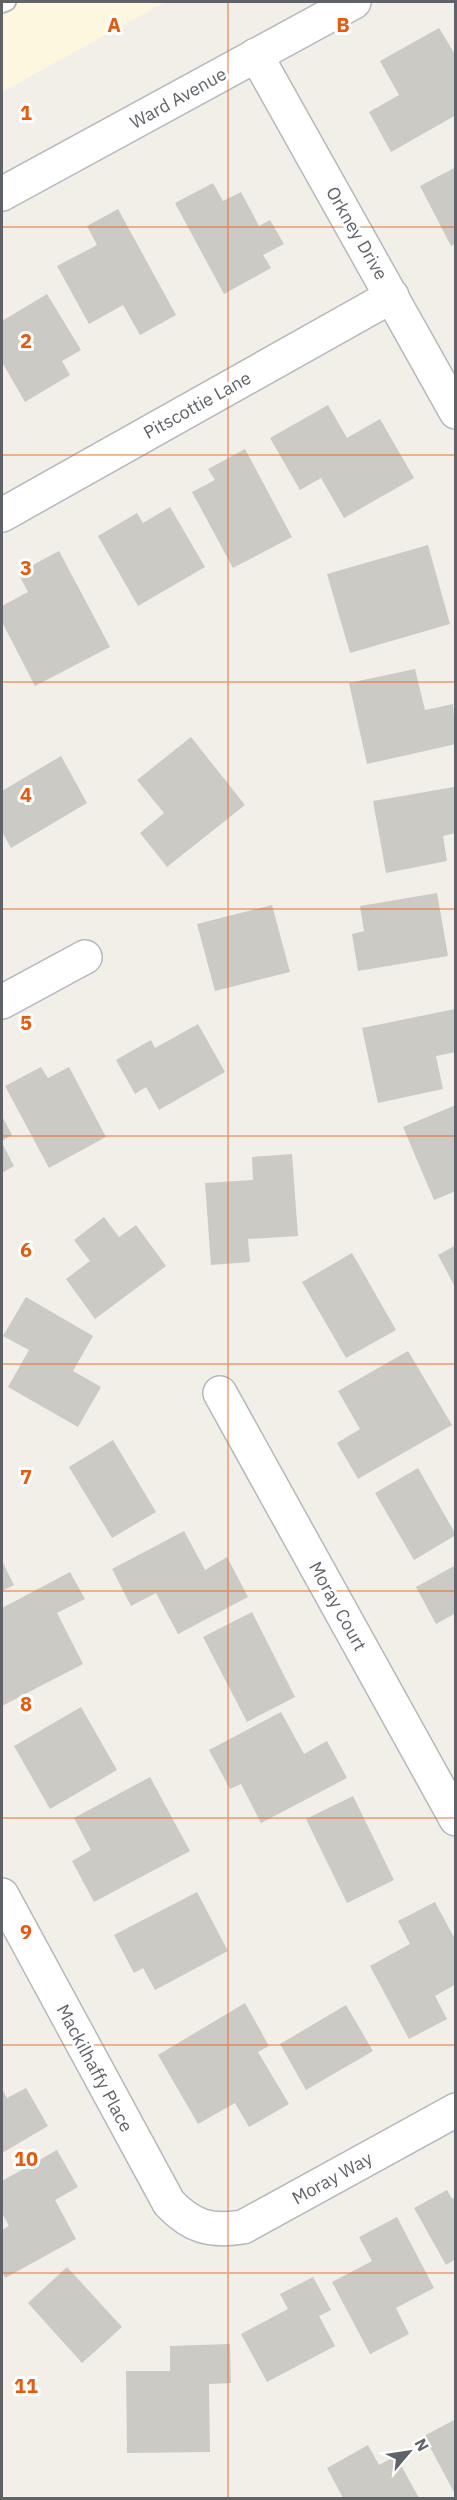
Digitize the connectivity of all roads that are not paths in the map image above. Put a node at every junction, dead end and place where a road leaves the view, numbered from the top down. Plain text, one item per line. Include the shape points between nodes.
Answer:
1 (7, 2) edge
2 (354, 2) edge
3 (2, 4) edge
4 (256, 55) junction
5 (2, 194) edge
6 (392, 296) junction
7 (456, 412) edge
8 (2, 515) edge
9 (85, 957) dead end
10 (2, 1002) edge
11 (220, 1393) dead end
12 (456, 1819) edge
13 (2, 1895) edge
14 (456, 2110) edge
15 (204, 2227) joint

1 - 3 lane
2 - 4 street, Ward Avenue
4 - 5 street, Ward Avenue
4 - 6 street, Orkney Drive
6 - 7 street, Orkney Drive
6 - 8 street, Pitscottie Lane
9 - 10 street
11 - 12 street, Moray Court
13 - 15 street, Mackilhaffy Place via 168,2203 182,2217
14 - 15 street, Moray Way via 243,2227

